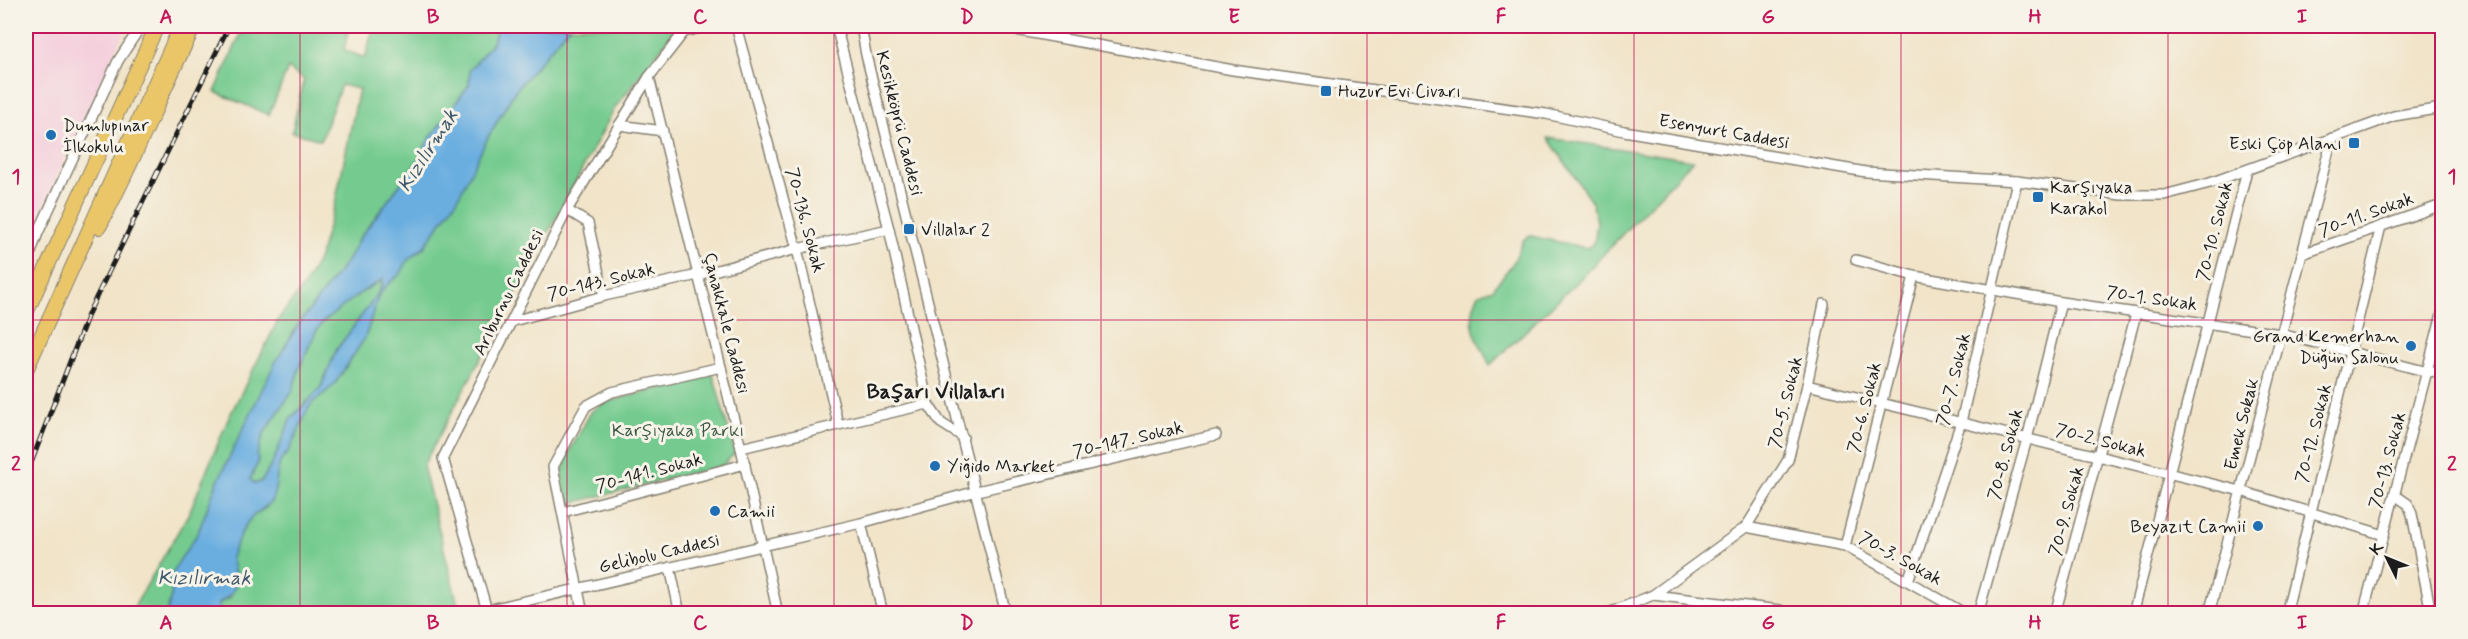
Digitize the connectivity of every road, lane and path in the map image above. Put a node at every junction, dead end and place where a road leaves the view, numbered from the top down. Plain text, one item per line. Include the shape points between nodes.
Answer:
1 (141, 26) edge
2 (150, 26) edge
3 (157, 26) edge
4 (180, 26) edge
5 (194, 26) edge
6 (709, 26) edge
7 (736, 26) edge
8 (836, 26) edge
9 (861, 26) edge
10 (993, 26) edge
11 (649, 77) junction
12 (128, 88) junction
13 (2442, 108) edge
14 (619, 125) junction
15 (663, 131) junction
16 (2332, 138) junction
17 (2247, 170) junction
18 (2018, 181) junction
19 (2442, 205) edge
20 (567, 210) junction
21 (908, 218) junction
22 (2381, 226) junction
23 (889, 230) junction
24 (911, 233) junction
25 (797, 249) junction
26 (2302, 254) junction
27 (1856, 260) dead end
28 (26, 266) edge
29 (698, 276) junction
30 (1914, 276) junction
31 (62, 288) junction
32 (1992, 289) junction
33 (604, 296) junction
34 (2061, 302) junction
35 (1824, 304) dead end
36 (26, 313) edge
37 (2136, 314) junction
38 (2442, 314) edge
39 (513, 321) junction
40 (2208, 322) junction
41 (2281, 334) junction
42 (2350, 351) junction
43 (721, 367) junction
44 (26, 370) edge
45 (2442, 370) edge
46 (2427, 372) junction
47 (1807, 385) junction
48 (1882, 403) junction
49 (928, 404) junction
50 (1961, 422) junction
51 (838, 424) junction
52 (1216, 435) dead end
53 (963, 437) junction
54 (2027, 439) junction
55 (741, 448) junction
56 (2098, 456) junction
57 (745, 464) junction
58 (2169, 473) junction
59 (977, 491) junction
60 (2241, 491) junction
61 (2395, 495) junction
62 (563, 512) junction
63 (2310, 513) junction
64 (861, 523) junction
65 (1746, 527) junction
66 (2384, 535) junction
67 (763, 546) junction
68 (1845, 546) junction
69 (670, 567) junction
70 (1908, 581) junction
71 (577, 590) junction
72 (1653, 595) junction
73 (2442, 610) edge
74 (487, 612) edge
75 (2431, 613) edge
76 (583, 614) edge
77 (680, 614) edge
78 (778, 614) edge
79 (883, 614) edge
80 (1006, 614) edge
81 (1606, 614) edge
82 (1788, 614) edge
83 (1966, 614) edge
84 (1978, 614) edge
85 (2055, 614) edge
86 (2133, 614) edge
87 (2209, 614) edge
88 (2286, 614) edge
89 (2363, 614) edge

1 - 28 street via 118,62
2 - 12 highway
3 - 12 highway
4 - 31 highway
5 - 31 highway via 130,169
6 - 11 street, Arıburnu Caddesi via 684,32
7 - 25 street, 70-136. Sokak
8 - 23 street, Kesikköprü Caddesi
9 - 21 street, Kesikköprü Caddesi
10 - 18 street, Esenyurt Caddesi via 1233,70 1546,114 1866,172
11 - 14 street, Arıburnu Caddesi
11 - 15 street, Çanakkale Caddesi
12 - 36 highway
13 - 16 street, Esenyurt Caddesi via 2394,116
14 - 15 street
14 - 20 street, Arıburnu Caddesi
15 - 29 street, Çanakkale Caddesi
16 - 17 street, Esenyurt Caddesi
16 - 26 street, Emek Sokak
17 - 18 street, Esenyurt Caddesi via 2164,195 2121,195
17 - 40 street, 70-10. Sokak
18 - 32 street, 70-7. Sokak
19 - 22 street, 70-11. Sokak
20 - 33 street via 588,223
20 - 39 street, Arıburnu Caddesi
21 - 23 street
21 - 24 street, Kesikköprü Caddesi
22 - 26 street, 70-11. Sokak
22 - 42 street, 70-12. Sokak
23 - 24 street
23 - 25 street, 70-143. Sokak
23 - 49 street, Kesikköprü Caddesi
24 - 53 street, Kesikköprü Caddesi
25 - 29 street, 70-143. Sokak
25 - 51 street, 70-136. Sokak
26 - 41 street, Emek Sokak
27 - 30 street, 70-1. Sokak
29 - 33 street, 70-143. Sokak
29 - 43 street, Çanakkale Caddesi
30 - 32 street, 70-1. Sokak
30 - 48 street, 70-6. Sokak
31 - 44 highway
32 - 34 street, 70-1. Sokak
32 - 50 street, 70-7. Sokak
33 - 39 street, 70-143. Sokak
34 - 37 street, 70-1. Sokak
34 - 54 street, 70-8. Sokak
35 - 47 street, 70-5. Sokak
37 - 40 street, 70-1. Sokak
37 - 56 street, 70-9. Sokak
38 - 46 street, 70-13. Sokak
39 - 74 street, Arıburnu Caddesi via 443,458
40 - 41 street, 70-1. Sokak
40 - 58 street, 70-10. Sokak
41 - 42 street, 70-1. Sokak
41 - 60 street, Emek Sokak
42 - 46 street, 70-1. Sokak
42 - 63 street, 70-12. Sokak
43 - 55 street, Çanakkale Caddesi
43 - 62 street via 612,392 586,406 554,467
45 - 46 street, 70-1. Sokak
46 - 61 street, 70-13. Sokak
47 - 48 street, 70-2. Sokak
47 - 65 street, 70-5. Sokak via 1788,460
48 - 50 street, 70-2. Sokak
48 - 68 street, 70-6. Sokak
49 - 51 street
49 - 53 street via 941,423
50 - 54 street, 70-2. Sokak
50 - 70 street, 70-7. Sokak
51 - 55 street
52 - 59 street, 70-147. Sokak
53 - 59 street, Kesikköprü Caddesi
54 - 56 street, 70-2. Sokak
54 - 84 street, 70-8. Sokak
55 - 57 street, Çanakkale Caddesi
56 - 58 street, 70-2. Sokak
56 - 85 street, 70-9. Sokak
57 - 62 street, 70-141. Sokak
57 - 67 street, Çanakkale Caddesi
58 - 60 street, 70-2. Sokak
58 - 86 street, 70-10. Sokak
59 - 64 street, Gelibolu Caddesi
59 - 80 street, Kesikköprü Caddesi
60 - 63 street, 70-2. Sokak
60 - 87 street, Emek Sokak
61 - 66 street, 70-13. Sokak
61 - 75 street via 2408,504 2412,514
62 - 71 street
63 - 66 street, 70-2. Sokak
63 - 88 street, 70-12. Sokak
64 - 67 street, Gelibolu Caddesi
64 - 79 street
65 - 68 street, 70-3. Sokak
65 - 72 street, 70-5. Sokak
66 - 89 street, 70-13. Sokak
67 - 69 street, Gelibolu Caddesi
67 - 78 street, Çanakkale Caddesi
68 - 70 street, 70-3. Sokak
69 - 71 street, Gelibolu Caddesi
69 - 77 street
70 - 83 street, 70-3. Sokak
71 - 74 street, Gelibolu Caddesi
71 - 76 street
72 - 81 street
72 - 82 street
73 - 75 street

